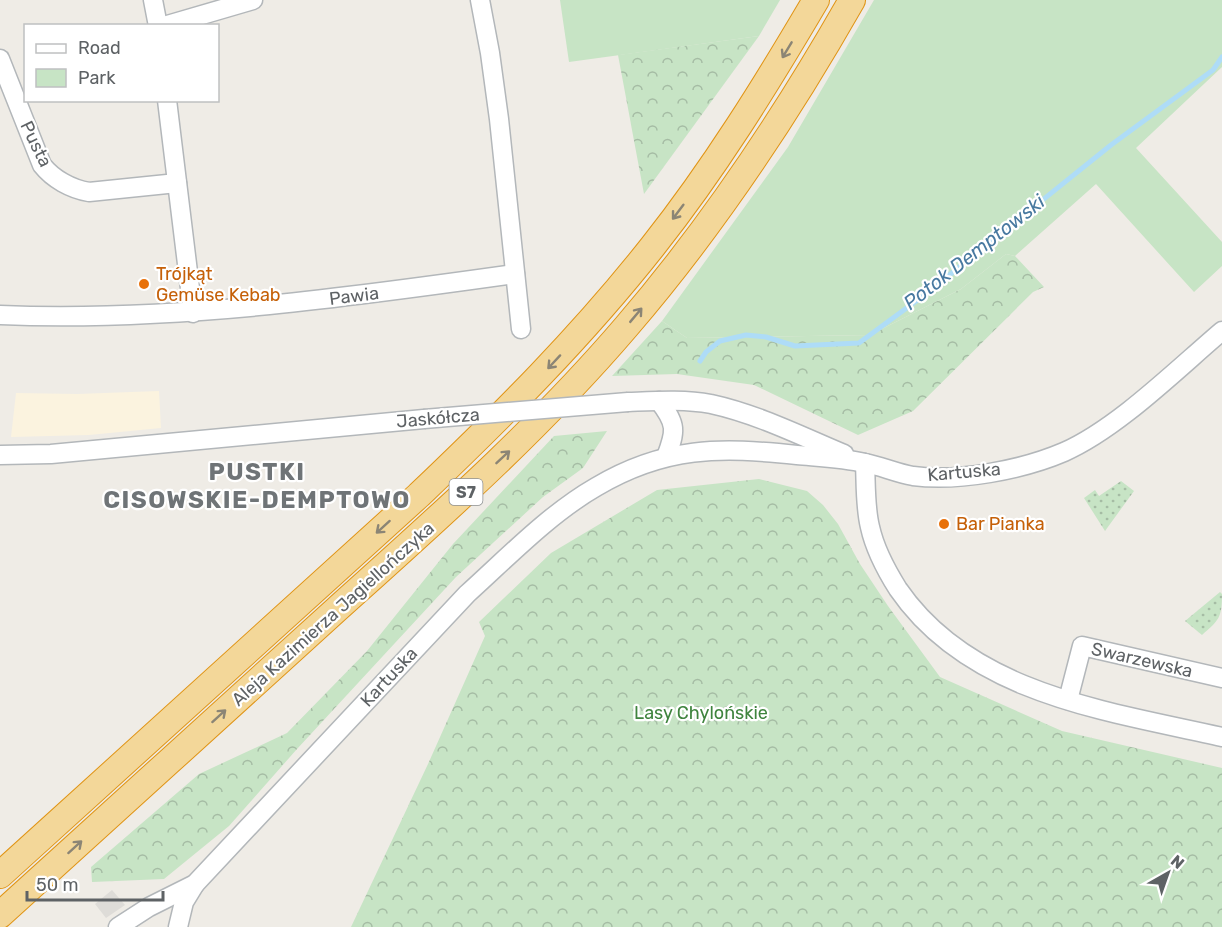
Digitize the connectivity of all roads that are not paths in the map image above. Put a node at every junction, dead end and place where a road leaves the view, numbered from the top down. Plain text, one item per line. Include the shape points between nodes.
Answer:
1 (153, 0) edge
2 (252, 0) edge
3 (480, 0) edge
4 (816, 0) edge
5 (852, 0) edge
6 (158, 24) edge
7 (171, 24) edge
8 (0, 59) edge
9 (167, 102) edge
10 (177, 183) junction
11 (515, 274) junction
12 (193, 312) junction
13 (0, 315) edge
14 (521, 329) dead end
15 (1222, 331) edge
16 (659, 401) junction
17 (0, 455) edge
18 (666, 457) junction
19 (865, 463) junction
20 (1222, 678) edge
21 (1068, 700) junction
22 (1222, 737) edge
23 (0, 875) edge
24 (195, 884) junction
25 (0, 915) edge
26 (129, 924) edge
27 (178, 927) edge

1 - 6 street
2 - 7 street
3 - 11 street via 497,108
4 -> 23 highway, Aleja Kazimierza Jagiellończyka / S7 via 757,100 697,188 555,361 419,495
25 -> 5 highway, Aleja Kazimierza Jagiellończyka / S7 via 430,525 579,380 681,261 736,187
8 - 10 street, Pusta via 42,165 63,183 89,192
9 - 10 street
10 - 12 street
11 - 12 street, Pawia via 361,296
11 - 14 street
12 - 13 street, Pawia
15 - 19 street, Kartuska via 1120,418 1064,452 1017,467 933,477 898,473
16 - 17 street, Jaskółcza, bridge via 51,454
16 - 18 street via 674,426
16 - 19 street, Jaskółcza via 710,404 768,422
18 - 19 street, Kartuska via 715,449
18 - 24 street, Kartuska via 593,488 510,555 467,594
19 - 21 street via 873,539 883,565 916,613 981,666 1029,688
20 - 21 street, Swarzewska via 1082,646
21 - 22 street
24 - 26 street, Kartuska
24 - 27 street via 184,902

